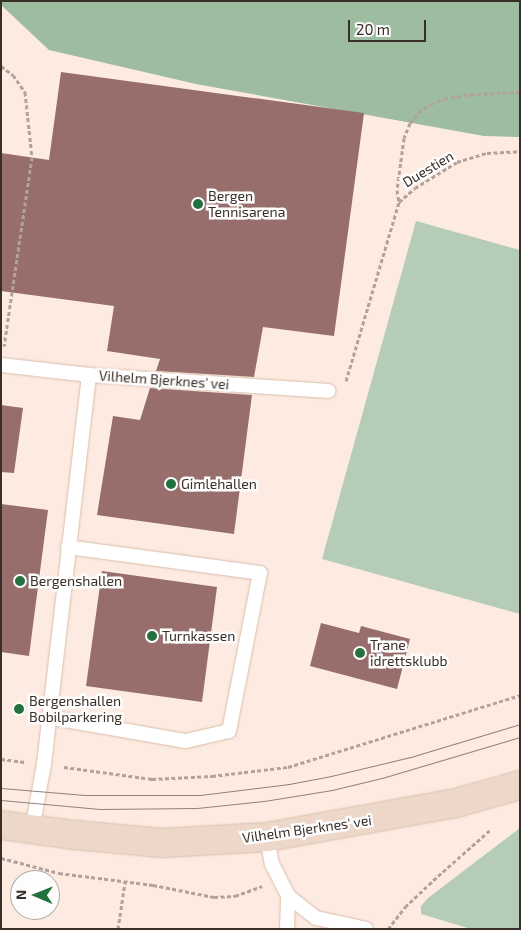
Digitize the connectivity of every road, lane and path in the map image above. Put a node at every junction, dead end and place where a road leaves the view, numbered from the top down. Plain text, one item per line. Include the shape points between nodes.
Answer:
1 (1, 66) edge
2 (520, 92) edge
3 (520, 151) edge
4 (399, 202) junction
5 (2, 360) edge
6 (89, 375) junction
7 (328, 391) joint
8 (68, 547) junction
9 (520, 695) edge
10 (48, 717) junction
11 (1, 759) edge
12 (44, 764) junction
13 (520, 785) edge
14 (1, 824) edge
15 (32, 830) junction
16 (490, 830) dead end
17 (267, 837) junction
18 (1, 858) edge
19 (125, 882) junction
20 (281, 882) junction
21 (288, 896) junction
22 (118, 929) edge
23 (287, 929) edge
24 (366, 929) edge
25 (388, 929) edge

1 - 5 path via 13,75 25,92 32,157
2 - 4 path, Duestien via 447,98 421,110 410,123 404,138
3 - 4 path, Duestien via 487,153 457,162 423,182
4 - 7 path via 343,391
5 - 6 lane, Vilhelm Bjerknes' vei
6 - 7 lane, Vilhelm Bjerknes' vei
6 - 8 lane
8 - 10 lane
8 - 10 lane via 260,574 229,731 186,741
9 - 12 path via 288,767 152,779
10 - 12 lane
11 - 12 path
12 - 15 lane
13 - 17 main road, Vilhelm Bjerknes' vei via 456,803
14 - 15 main road, Vilhelm Bjerknes' vei
15 - 17 main road, Vilhelm Bjerknes' vei via 163,843
16 - 25 path via 405,907
17 - 20 lane via 272,864
18 - 19 path via 59,873
19 - 20 path via 225,897
19 - 22 path
20 - 21 lane
21 - 23 lane
21 - 24 lane via 316,918

